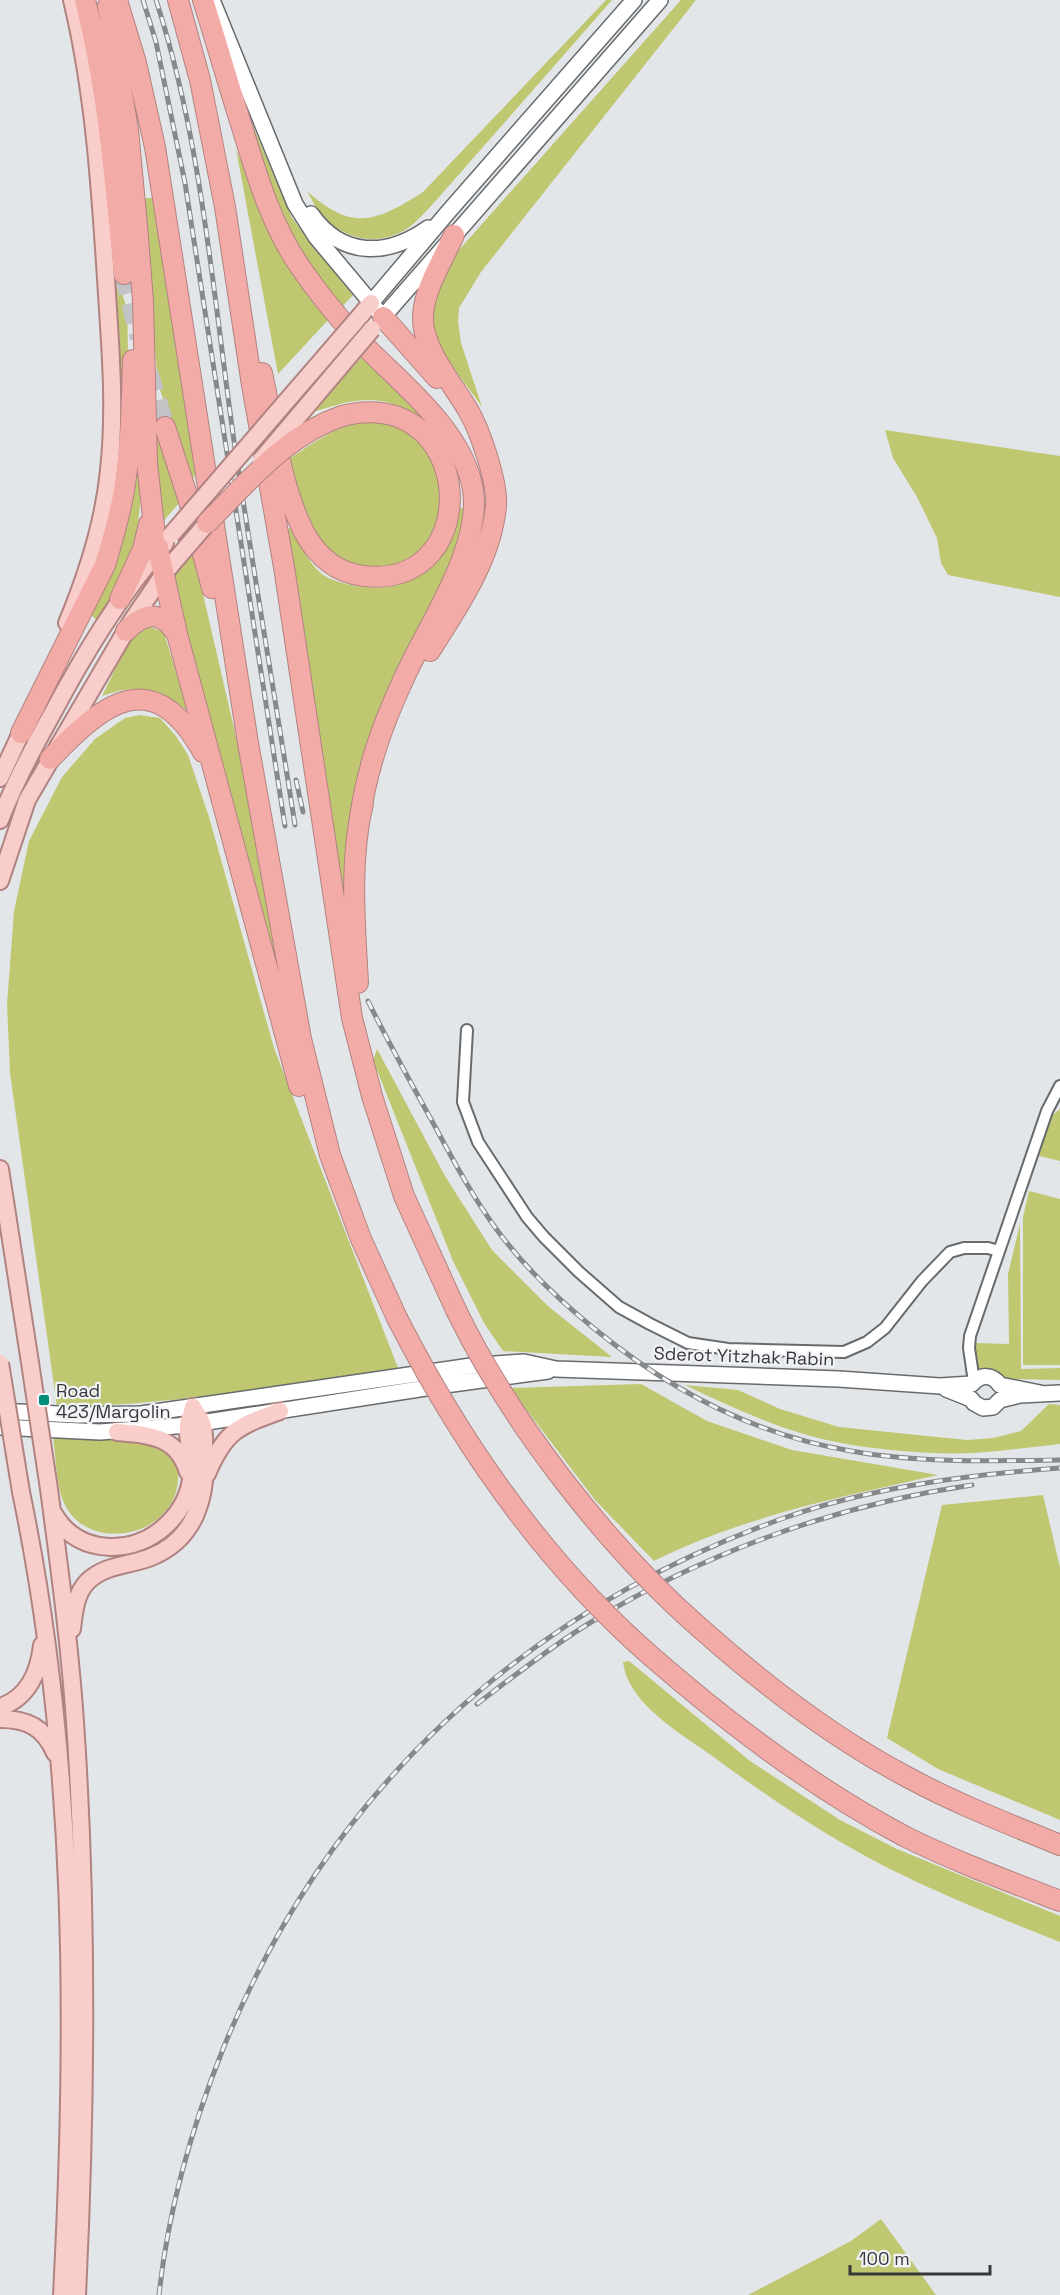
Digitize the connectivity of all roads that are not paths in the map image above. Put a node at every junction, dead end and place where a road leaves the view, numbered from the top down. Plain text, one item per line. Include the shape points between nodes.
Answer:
1 (72, 0) edge
2 (85, 0) edge
3 (107, 0) edge
4 (117, 0) edge
5 (178, 0) edge
6 (203, 0) edge
7 (212, 0) edge
8 (633, 0) edge
9 (660, 0) edge
10 (252, 98) junction
11 (225, 207) junction
12 (449, 211) junction
13 (137, 225) junction
14 (454, 235) junction
15 (124, 274) tunnel mouth
16 (372, 316) junction
17 (165, 427) tunnel mouth
18 (485, 454) junction
19 (150, 497) junction
20 (207, 523) junction
21 (158, 551) junction
22 (163, 575) junction
23 (120, 599) junction
24 (126, 631) junction
25 (177, 634) junction
26 (21, 733) junction
27 (248, 743) junction
28 (50, 759) junction
29 (0, 778) edge
30 (225, 809) junction
31 (360, 816) junction
32 (0, 820) edge
33 (0, 881) edge
34 (467, 1030) dead end
35 (362, 1058) junction
36 (1060, 1086) edge
37 (0, 1169) edge
38 (350, 1211) junction
39 (999, 1251) junction
40 (0, 1363) edge
41 (556, 1369) junction
42 (984, 1388) junction
43 (1060, 1393) edge
44 (193, 1407) junction
45 (0, 1411) edge
46 (280, 1411) junction
47 (195, 1424) junction
48 (0, 1427) edge
49 (117, 1432) junction
50 (206, 1477) junction
51 (189, 1486) junction
52 (51, 1509) junction
53 (42, 1614) junction
54 (70, 1669) junction
55 (0, 1707) edge
56 (0, 1719) edge
57 (60, 1764) junction
58 (1060, 1845) edge
59 (1060, 1901) edge
60 (62, 2295) edge
61 (77, 2295) edge

1 - 26 main road via 93,112 103,212 112,398 109,469 104,507 77,599
2 - 15 highway via 111,131
3 - 13 highway via 127,119
4 - 27 highway via 155,147
5 - 11 highway via 200,80
6 - 31 highway via 254,171 286,246 354,334 438,421 458,452 474,501 462,558 387,716 370,763
7 - 10 main road
8 - 12 main road
9 - 14 main road
10 - 12 main road via 297,193 316,222 337,240 362,248 389,247 416,236
10 - 16 main road via 295,204
11 - 20 highway, bridge via 289,491 305,533 325,560 355,575 400,573 424,559 434,547 443,533 451,504 448,472 436,447 415,427 395,416 373,412 342,416 292,442 271,459
11 - 35 highway
12 - 16 main road
13 - 19 highway
13 - 26 highway via 131,414 119,513 105,565
14 - 16 main road
14 - 18 highway via 422,318 432,352 469,412
16 - 18 highway via 459,405
16 - 20 main road, bridge
16 - 21 main road, bridge
17 - 27 highway via 205,560
18 - 31 highway via 496,505 484,554 399,707 369,778
19 - 21 highway
19 - 23 highway via 147,535
20 - 22 main road, bridge
21 - 22 highway
21 - 23 main road
22 - 24 main road
22 - 25 highway
23 - 32 main road via 67,686
24 - 25 highway via 136,621 152,616 167,620
24 - 28 main road
25 - 30 highway
26 - 29 main road
27 - 38 highway via 301,1039 318,1114
28 - 30 highway via 77,730 116,704 135,700 155,702 172,711 188,728 203,752
28 - 33 main road via 27,800
30 - 38 highway via 304,1105
31 - 35 highway via 355,921
34 - 39 street via 463,1102 478,1142 527,1217 579,1272 620,1306 688,1343 728,1349 844,1352 885,1328 950,1252 964,1248
35 - 58 highway, bridge via 404,1196 456,1310 503,1394 557,1470 641,1570 700,1628 812,1719 909,1778
36 - 39 street via 1047,1111
37 - 52 main road, bridge
38 - 59 highway, bridge via 397,1318 453,1419 514,1507 597,1605 740,1730 815,1783 906,1837
39 - 42 street via 970,1336
40 - 53 main road, bridge
41 - 42 main road, Sderot Yitzhak Rabin via 839,1379 953,1391
41 - 44 main road, Sderot Yitzhak Rabin via 524,1362 478,1365
41 - 46 main road, Sderot Yitzhak Rabin
42 - 43 main road, Sderot Yitzhak Rabin
44 - 45 main road, Sderot Yitzhak Rabin via 110,1415
44 - 47 main road
46 - 47 main road, Sderot Yitzhak Rabin
46 - 50 main road via 250,1422 226,1438
47 - 49 main road, Sderot Yitzhak Rabin
47 - 50 main road
47 - 51 main road
48 - 49 main road, Sderot Yitzhak Rabin
49 - 51 main road via 169,1442 185,1463
50 - 54 main road via 199,1509 174,1542 151,1557 104,1571 82,1589 74,1616
51 - 52 main road via 166,1526 146,1540 122,1546 97,1546 70,1535
52 - 54 main road
53 - 55 main road via 42,1648 30,1686
53 - 57 main road
54 - 61 main road via 79,1786 84,1965
56 - 57 main road via 18,1719 35,1725 50,1740
57 - 60 main road via 69,1966

